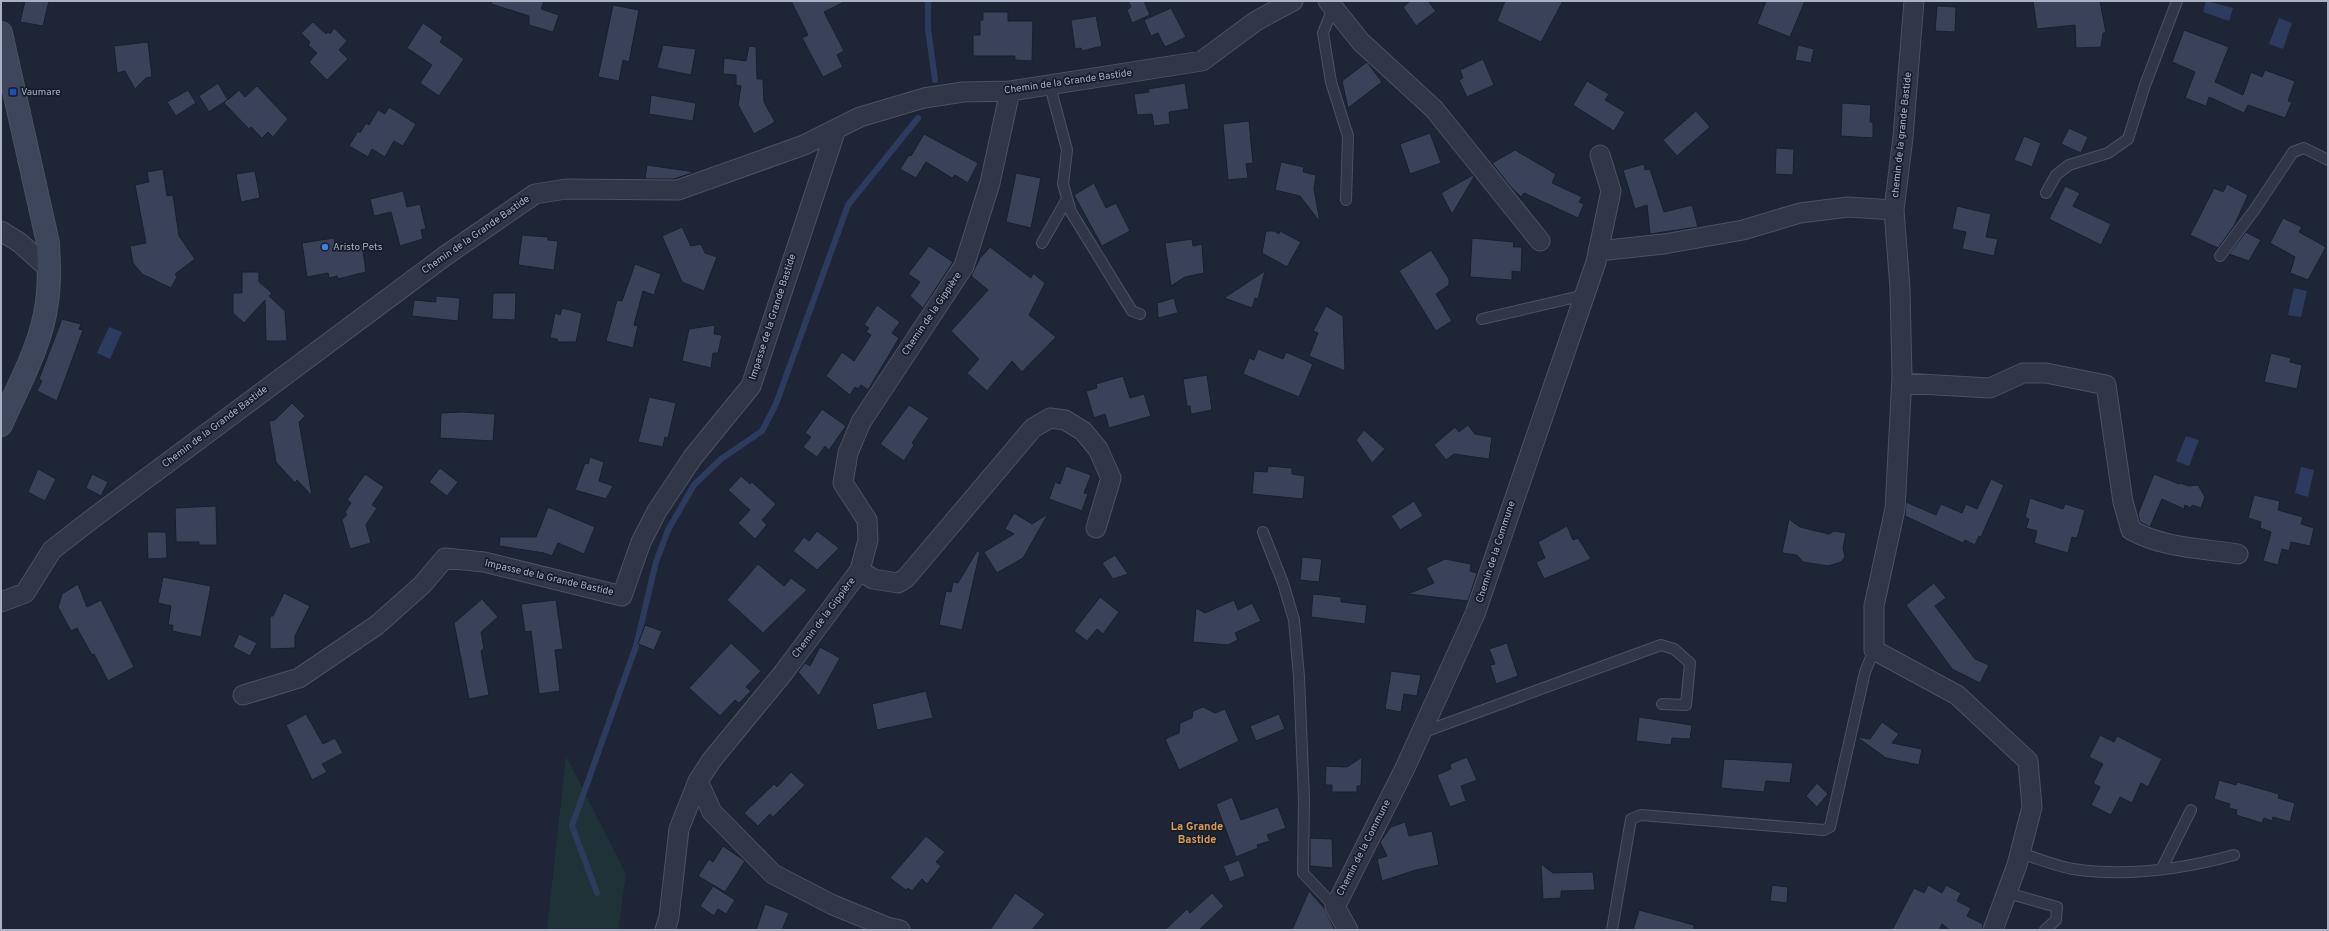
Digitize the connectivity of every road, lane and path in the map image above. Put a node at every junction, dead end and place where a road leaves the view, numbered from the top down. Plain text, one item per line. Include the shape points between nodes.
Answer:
1 (1293, 1) edge
2 (1914, 1) edge
3 (2177, 1) edge
4 (1331, 4) edge
5 (1, 33) edge
6 (1050, 86) junction
7 (1010, 91) junction
8 (836, 129) junction
9 (1600, 155) dead end
10 (2328, 160) edge
11 (2046, 193) dead end
12 (1067, 199) junction
13 (1346, 200) dead end
14 (1894, 210) junction
15 (1, 231) edge
16 (1540, 241) dead end
17 (1042, 243) dead end
18 (1598, 251) junction
19 (2220, 256) dead end
20 (49, 269) junction
21 (1585, 295) junction
22 (1140, 314) dead end
23 (1482, 319) dead end
24 (1902, 384) junction
25 (1, 425) edge
26 (1096, 528) dead end
27 (1263, 532) dead end
28 (2238, 554) dead end
29 (860, 570) junction
30 (1, 602) edge
31 (1874, 650) junction
32 (243, 695) dead end
33 (1662, 704) dead end
34 (1421, 733) junction
35 (698, 781) junction
36 (2191, 810) dead end
37 (2020, 853) junction
38 (2234, 855) dead end
39 (2162, 868) junction
40 (2007, 893) junction
41 (1334, 907) junction
42 (665, 930) edge
43 (900, 930) edge
44 (1348, 930) edge
45 (1612, 930) edge
46 (1993, 930) edge
47 (2045, 930) edge

1 - 6 street, Chemin de la Grande Bastide via 1256,21 1202,61
2 - 14 street, chemin de la grande Bastide via 1903,137
3 - 11 lane via 2128,139 2108,153 2069,165 2056,175
4 - 13 lane via 1323,33 1331,82 1348,136
4 - 16 street via 1361,42 1434,109
5 - 20 main road via 48,243
6 - 7 street, Chemin de la Grande Bastide
6 - 12 lane via 1067,150 1063,184
7 - 8 street, Chemin de la Grande Bastide via 963,92 924,98 860,117
7 - 29 street, Chemin de la Gippière via 990,183 964,266 861,422 848,453 843,483 867,520 868,540
8 - 30 street, Chemin de la Grande Bastide via 804,145 678,190 566,189 535,194 445,256 92,519 52,550 25,593
8 - 32 street, Impasse de la Grande Bastide via 750,386 694,457 657,511 641,542 622,596 484,562 445,558 422,585 377,625 299,678
9 - 18 street, Chemin de la Commune via 1611,191
10 - 19 lane via 2304,148 2293,152
12 - 17 lane
12 - 22 lane via 1071,212 1132,311
14 - 18 street, chemin de la grande Bastide via 1848,207 1800,213 1743,230 1664,244
14 - 24 street via 1900,289
15 - 20 street via 20,243
18 - 21 street, Chemin de la Commune
20 - 25 main road via 47,302 40,335
21 - 23 lane
21 - 34 street, Chemin de la Commune via 1475,614
24 - 28 street via 1990,388 2023,373 2046,373 2106,385 2122,502 2131,530 2148,539 2181,547
24 - 31 street via 1894,509 1874,606
26 - 29 street via 1111,478 1098,449 1083,431 1066,420 1050,418 1033,428 906,578 898,583 873,579
27 - 41 lane via 1294,620 1304,799 1303,873
29 - 35 street, Chemin de la Gippière via 784,672 710,761
31 - 37 street via 1957,695 2028,761 2032,807
31 - 45 lane via 1865,672 1830,826 1824,830 1641,815 1631,819
33 - 34 lane via 1686,706 1690,663 1674,649 1662,645
34 - 41 street, Chemin de la Commune
35 - 42 street, Chemin de la Gippière via 679,830 669,917
35 - 43 street via 712,812 773,874 833,905
36 - 39 lane
37 - 39 lane via 2073,869 2136,871
37 - 40 street
38 - 39 lane via 2202,863
40 - 46 street
40 - 47 lane via 2057,907 2056,920
41 - 44 street, Chemin de la Commune

